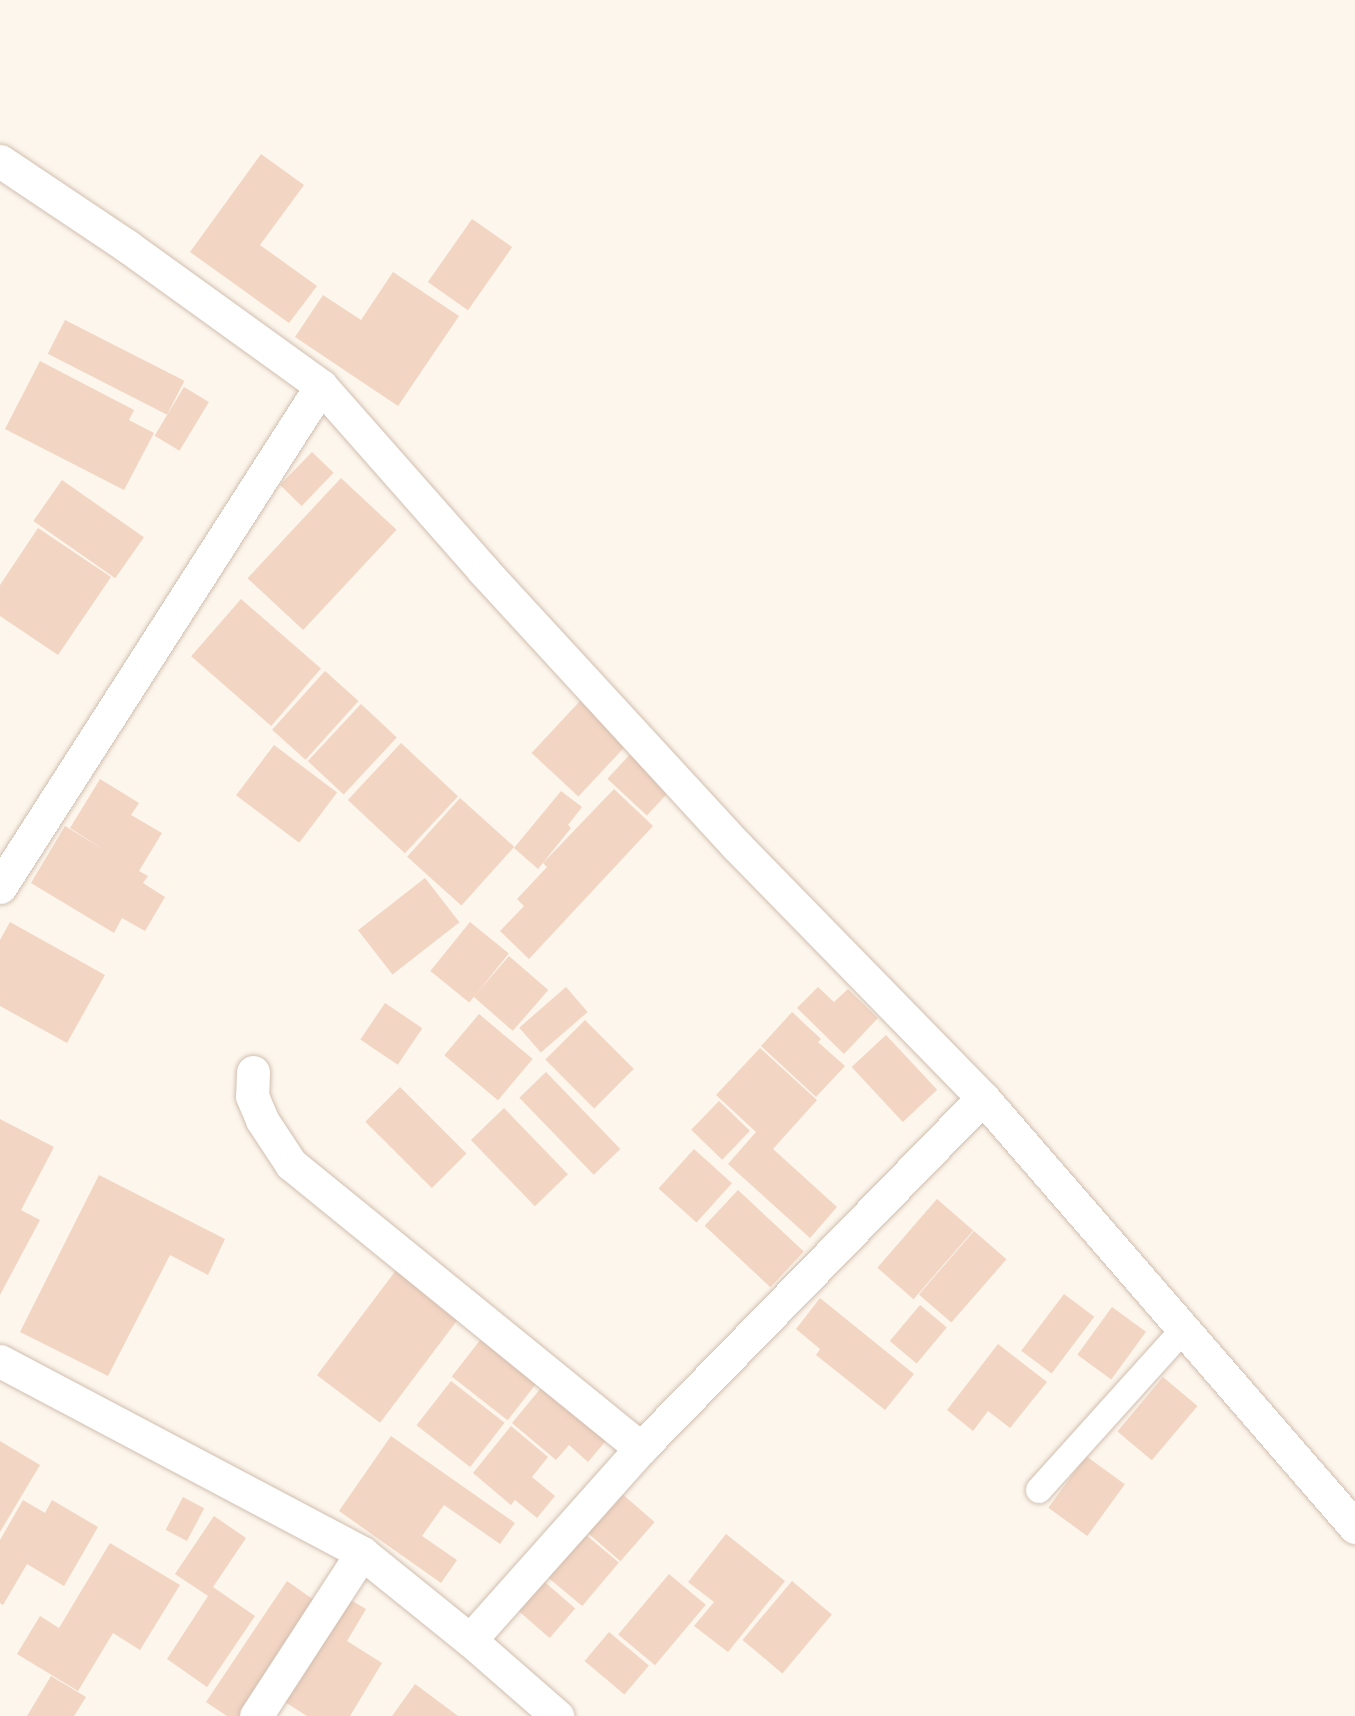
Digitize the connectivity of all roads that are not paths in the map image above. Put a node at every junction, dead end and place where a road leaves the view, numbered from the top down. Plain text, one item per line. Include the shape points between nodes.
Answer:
1 (0, 161) edge
2 (321, 386) junction
3 (0, 887) edge
4 (252, 1072) dead end
5 (983, 1098) junction
6 (1184, 1329) junction
7 (0, 1361) edge
8 (641, 1448) junction
9 (1039, 1490) dead end
10 (1355, 1527) edge
11 (362, 1553) junction
12 (470, 1640) junction
13 (256, 1716) edge
14 (557, 1716) edge

1 - 2 street via 127,246
2 - 3 street
2 - 5 street via 483,570 737,846
4 - 8 street via 252,1096 262,1120 291,1164
5 - 6 street
5 - 8 street
6 - 9 lane
6 - 10 street
7 - 11 street
8 - 12 street
11 - 12 street
11 - 13 street
12 - 14 street

